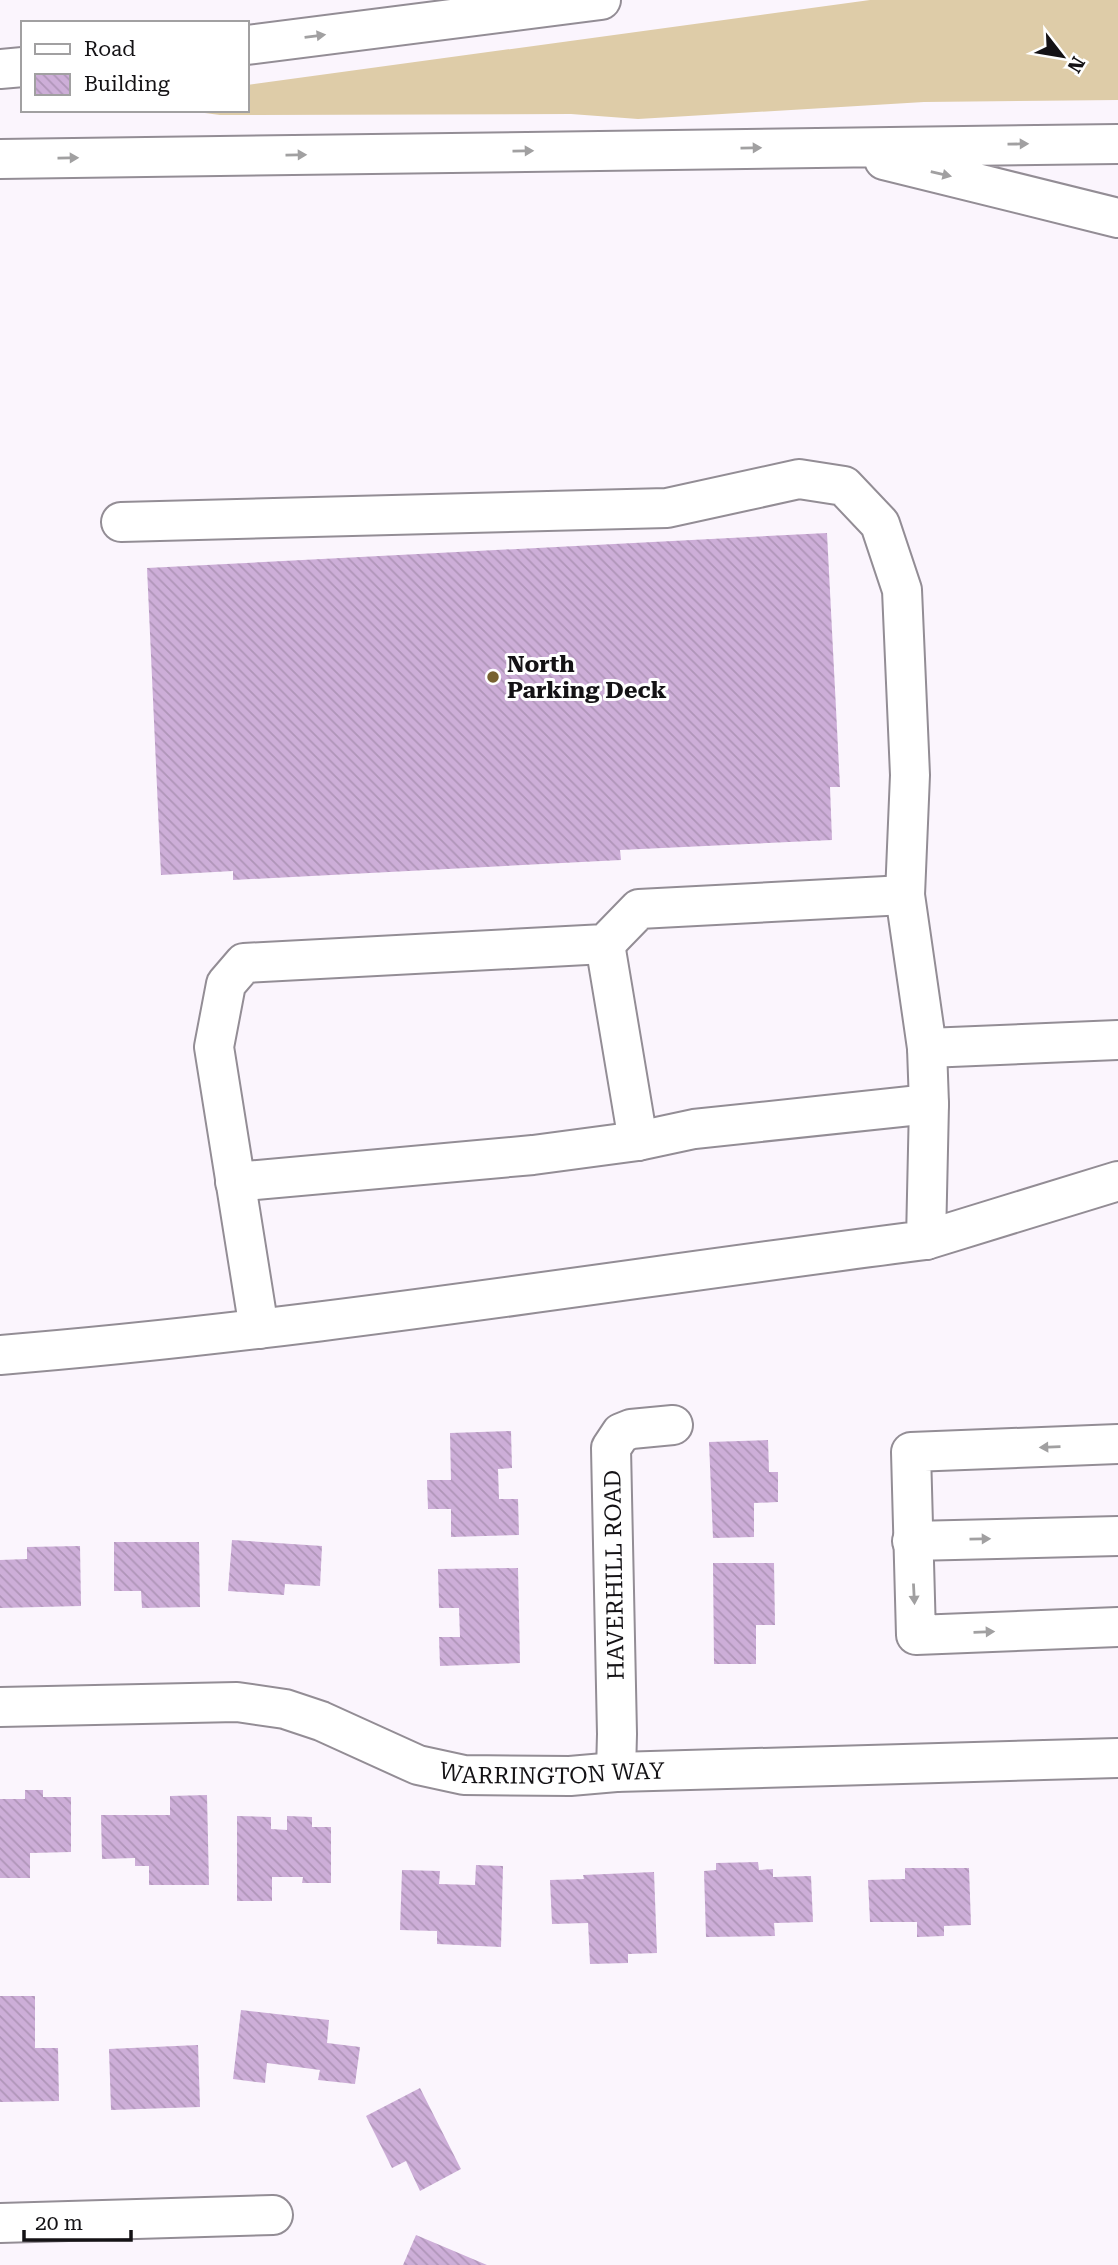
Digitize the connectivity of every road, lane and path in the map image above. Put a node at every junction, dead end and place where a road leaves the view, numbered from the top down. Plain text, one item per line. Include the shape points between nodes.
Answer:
1 (601, 0) edge
2 (248, 45) edge
3 (21, 67) edge
4 (0, 69) edge
5 (1118, 145) edge
6 (827, 147) junction
7 (0, 159) edge
8 (1118, 218) edge
9 (121, 522) dead end
10 (905, 895) junction
11 (605, 944) junction
12 (1118, 1040) edge
13 (926, 1048) junction
14 (929, 1104) junction
15 (638, 1141) junction
16 (1118, 1181) edge
17 (235, 1182) junction
18 (926, 1240) junction
19 (259, 1329) junction
20 (0, 1355) edge
21 (673, 1425) dead end
22 (1118, 1444) edge
23 (1118, 1536) edge
24 (912, 1541) junction
25 (1118, 1627) edge
26 (0, 1707) edge
27 (1118, 1758) edge
28 (616, 1772) junction
29 (274, 2215) dead end
30 (0, 2223) edge

2 -> 1 main road
3 - 4 main road
6 -> 5 main road
7 -> 6 main road
6 -> 8 main road
9 - 10 main road via 667,508 799,479 844,486 880,524 902,590 909,775
10 - 11 main road via 639,909
10 - 13 main road
11 - 15 main road
11 - 17 main road via 244,963 226,984 214,1048
12 - 13 main road
13 - 14 main road
14 - 15 main road via 694,1129
14 - 18 main road
15 - 17 main road
16 - 18 main road
17 - 19 main road
18 - 19 main road
19 - 20 main road
21 - 28 main road, HAVERHILL ROAD via 631,1429 621,1433 611,1448
22 -> 24 main road via 911,1452
24 -> 23 main road
24 -> 25 main road via 916,1635
26 - 28 main road, WARRINGTON WAY via 237,1702 297,1713 418,1765 464,1775
27 - 28 main road, WARRINGTON WAY
29 - 30 main road

